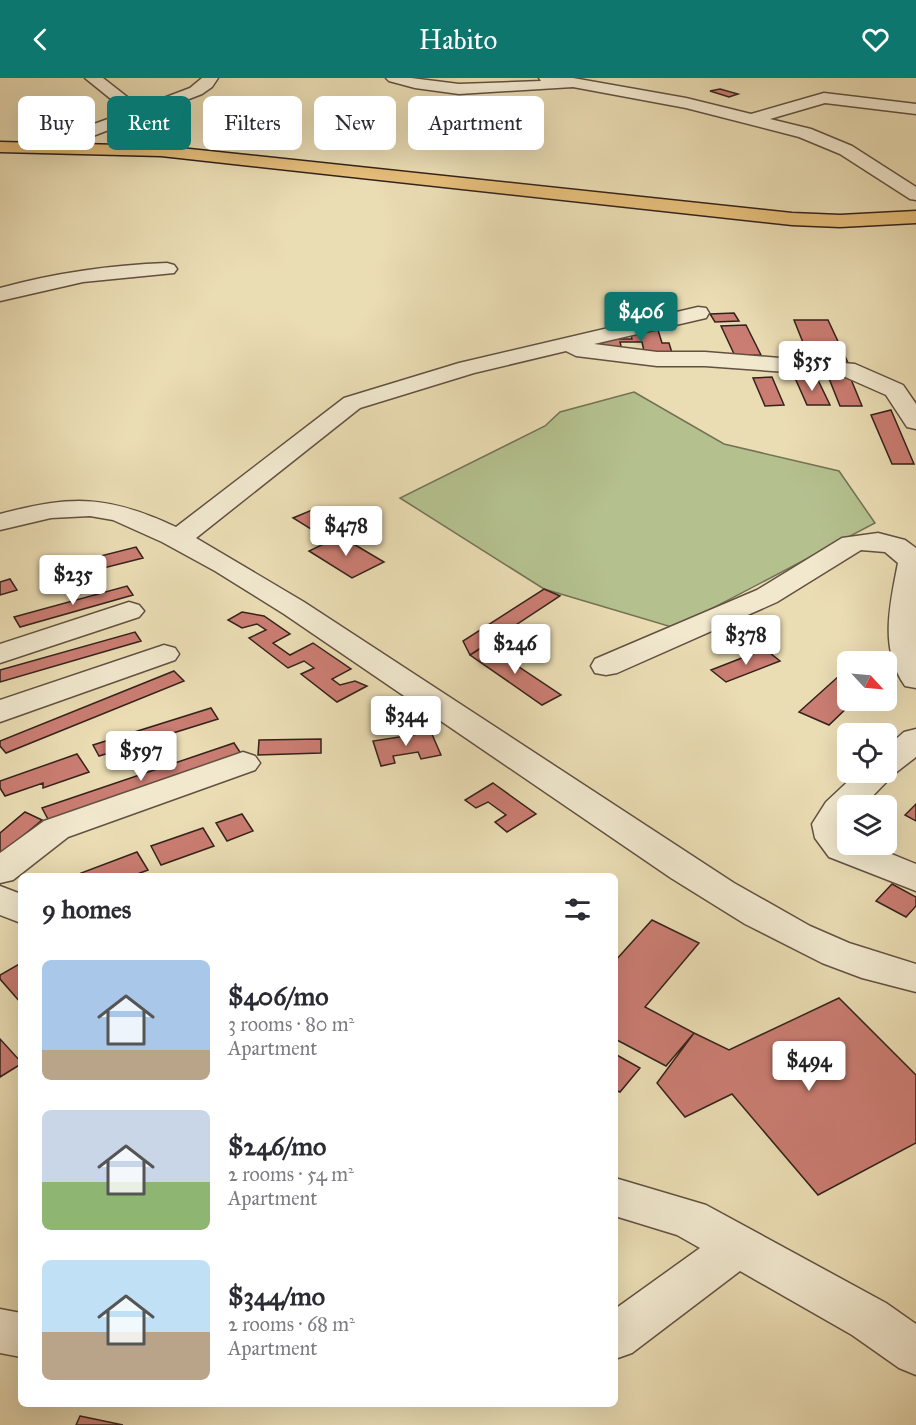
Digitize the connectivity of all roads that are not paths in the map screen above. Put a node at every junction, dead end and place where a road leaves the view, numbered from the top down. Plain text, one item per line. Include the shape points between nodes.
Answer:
1 (93, 78) edge
2 (210, 78) edge
3 (394, 78) edge
4 (547, 78) edge
5 (573, 83) junction
6 (116, 96) edge
7 (183, 96) edge
8 (916, 108) edge
9 (753, 119) junction
10 (0, 147) edge
11 (18, 147) edge
12 (95, 149) edge
13 (916, 195) edge
14 (916, 217) edge
15 (167, 269) dead end
16 (0, 295) edge
17 (698, 313) dead end
18 (556, 346) junction
19 (916, 422) edge
20 (0, 522) edge
21 (178, 539) junction
22 (129, 611) dead end
23 (0, 654) edge
24 (164, 654) dead end
25 (606, 666) dead end
26 (916, 679) edge
27 (0, 712) edge
28 (916, 739) edge
29 (897, 756) edge
30 (243, 763) dead end
31 (867, 783) edge
32 (0, 871) edge
33 (916, 878) edge
34 (0, 898) edge
35 (18, 908) edge
36 (916, 978) edge
37 (618, 1198) edge
38 (738, 1246) junction
39 (0, 1331) edge
40 (18, 1334) edge
41 (618, 1335) edge
42 (916, 1352) edge

1 - 6 street
2 - 7 street via 200,90
3 - 5 street via 455,88
4 - 5 street
5 - 9 street via 644,94
8 - 9 street via 824,98
9 - 13 street via 829,142
10 - 11 main road
12 - 14 main road via 181,153 792,219
15 - 16 street via 75,277
17 - 18 street
18 - 19 street via 657,359 847,369 895,390
18 - 21 street via 352,403
20 - 21 street via 64,507 88,507 133,519
21 - 36 street via 391,670 728,897 791,932 852,959
22 - 23 street
24 - 27 street
25 - 26 street via 767,596 852,544 878,541 909,555 912,563 902,627 907,661
28 - 29 street
30 - 32 street via 56,829
31 - 33 street via 829,824 833,838 842,848
34 - 35 street
37 - 38 street via 690,1219
38 - 41 street
38 - 42 street via 869,1319
39 - 40 street

